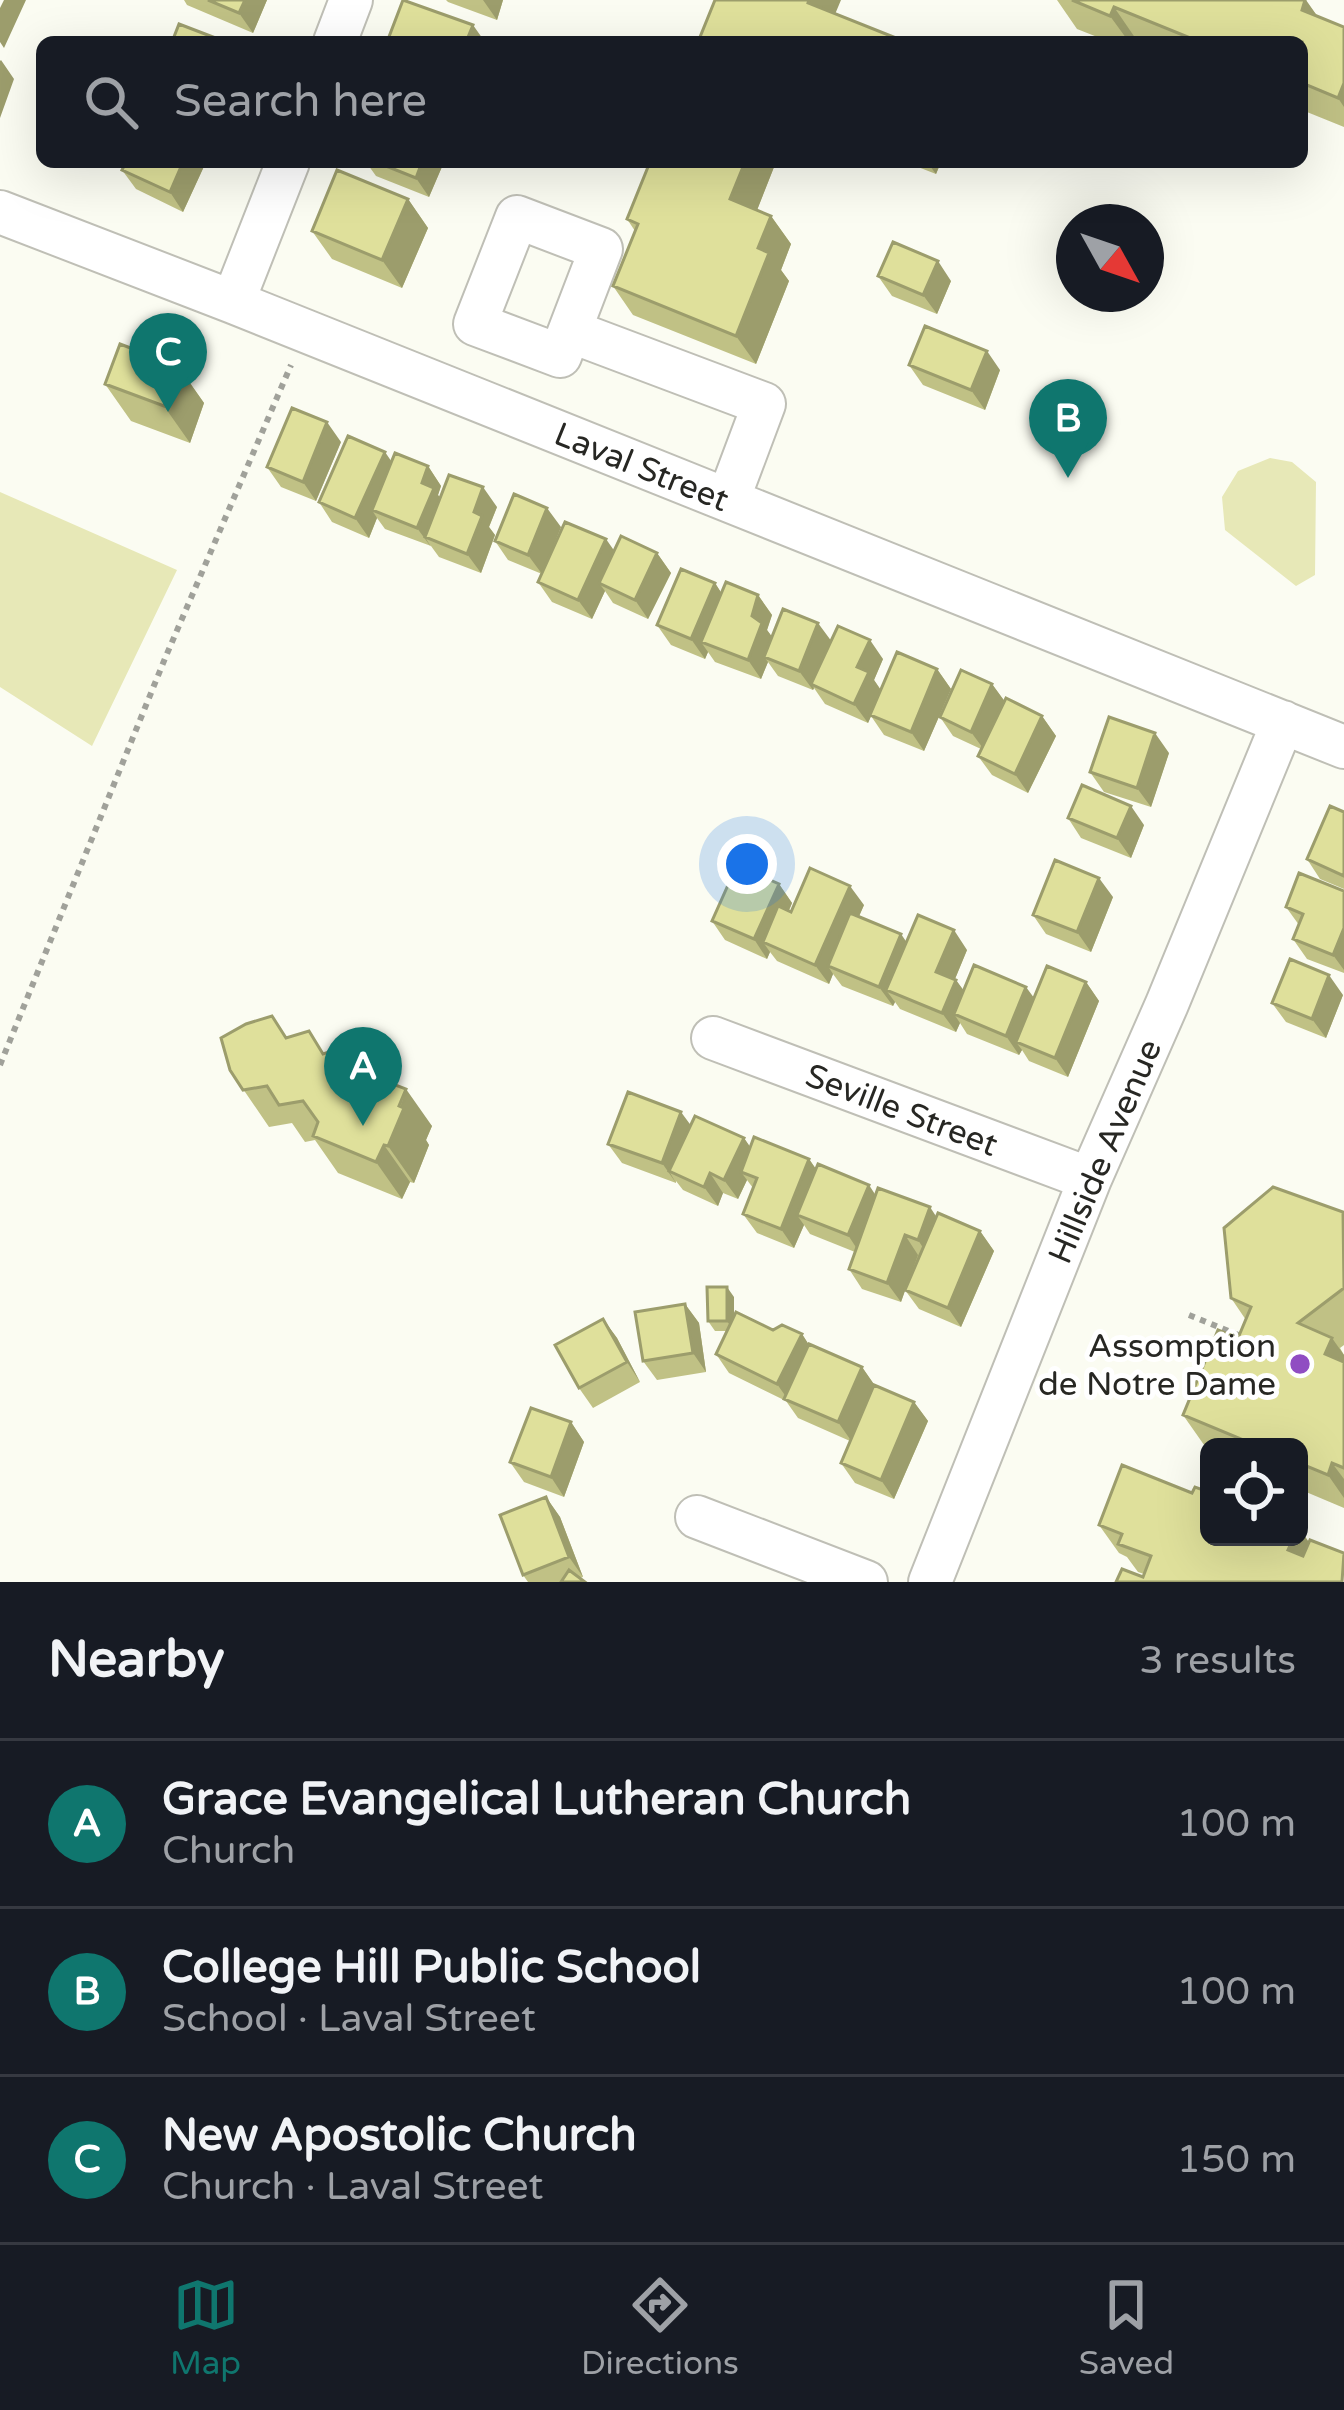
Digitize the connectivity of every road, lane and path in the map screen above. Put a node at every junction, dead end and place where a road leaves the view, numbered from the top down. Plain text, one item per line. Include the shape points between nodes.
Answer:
1 (351, 0) edge
2 (336, 36) edge
3 (286, 168) edge
4 (0, 212) edge
5 (233, 302) junction
6 (306, 332) junction
7 (569, 332) junction
8 (516, 339) junction
9 (492, 406) junction
10 (728, 500) junction
11 (1283, 722) junction
12 (1344, 747) edge
13 (713, 1038) dead end
14 (0, 1065) edge
15 (1090, 1179) junction
16 (1189, 1315) dead end
17 (1253, 1341) edge
18 (697, 1517) dead end
19 (866, 1582) edge
20 (930, 1582) edge

1 - 2 street
3 - 5 street
4 - 5 street, Laval Street
5 - 6 street, Laval Street
6 - 9 street, Laval Street
6 - 14 path
7 - 8 street via 560,356
7 - 8 street via 601,249 517,217 475,324
7 - 10 street via 764,404
8 - 9 street
9 - 10 street, Laval Street
10 - 11 street, Laval Street
11 - 12 street, Laval Street
11 - 15 street, Hillside Avenue
13 - 15 street, Seville Street
15 - 20 street, Hillside Avenue
16 - 17 path
18 - 19 street

